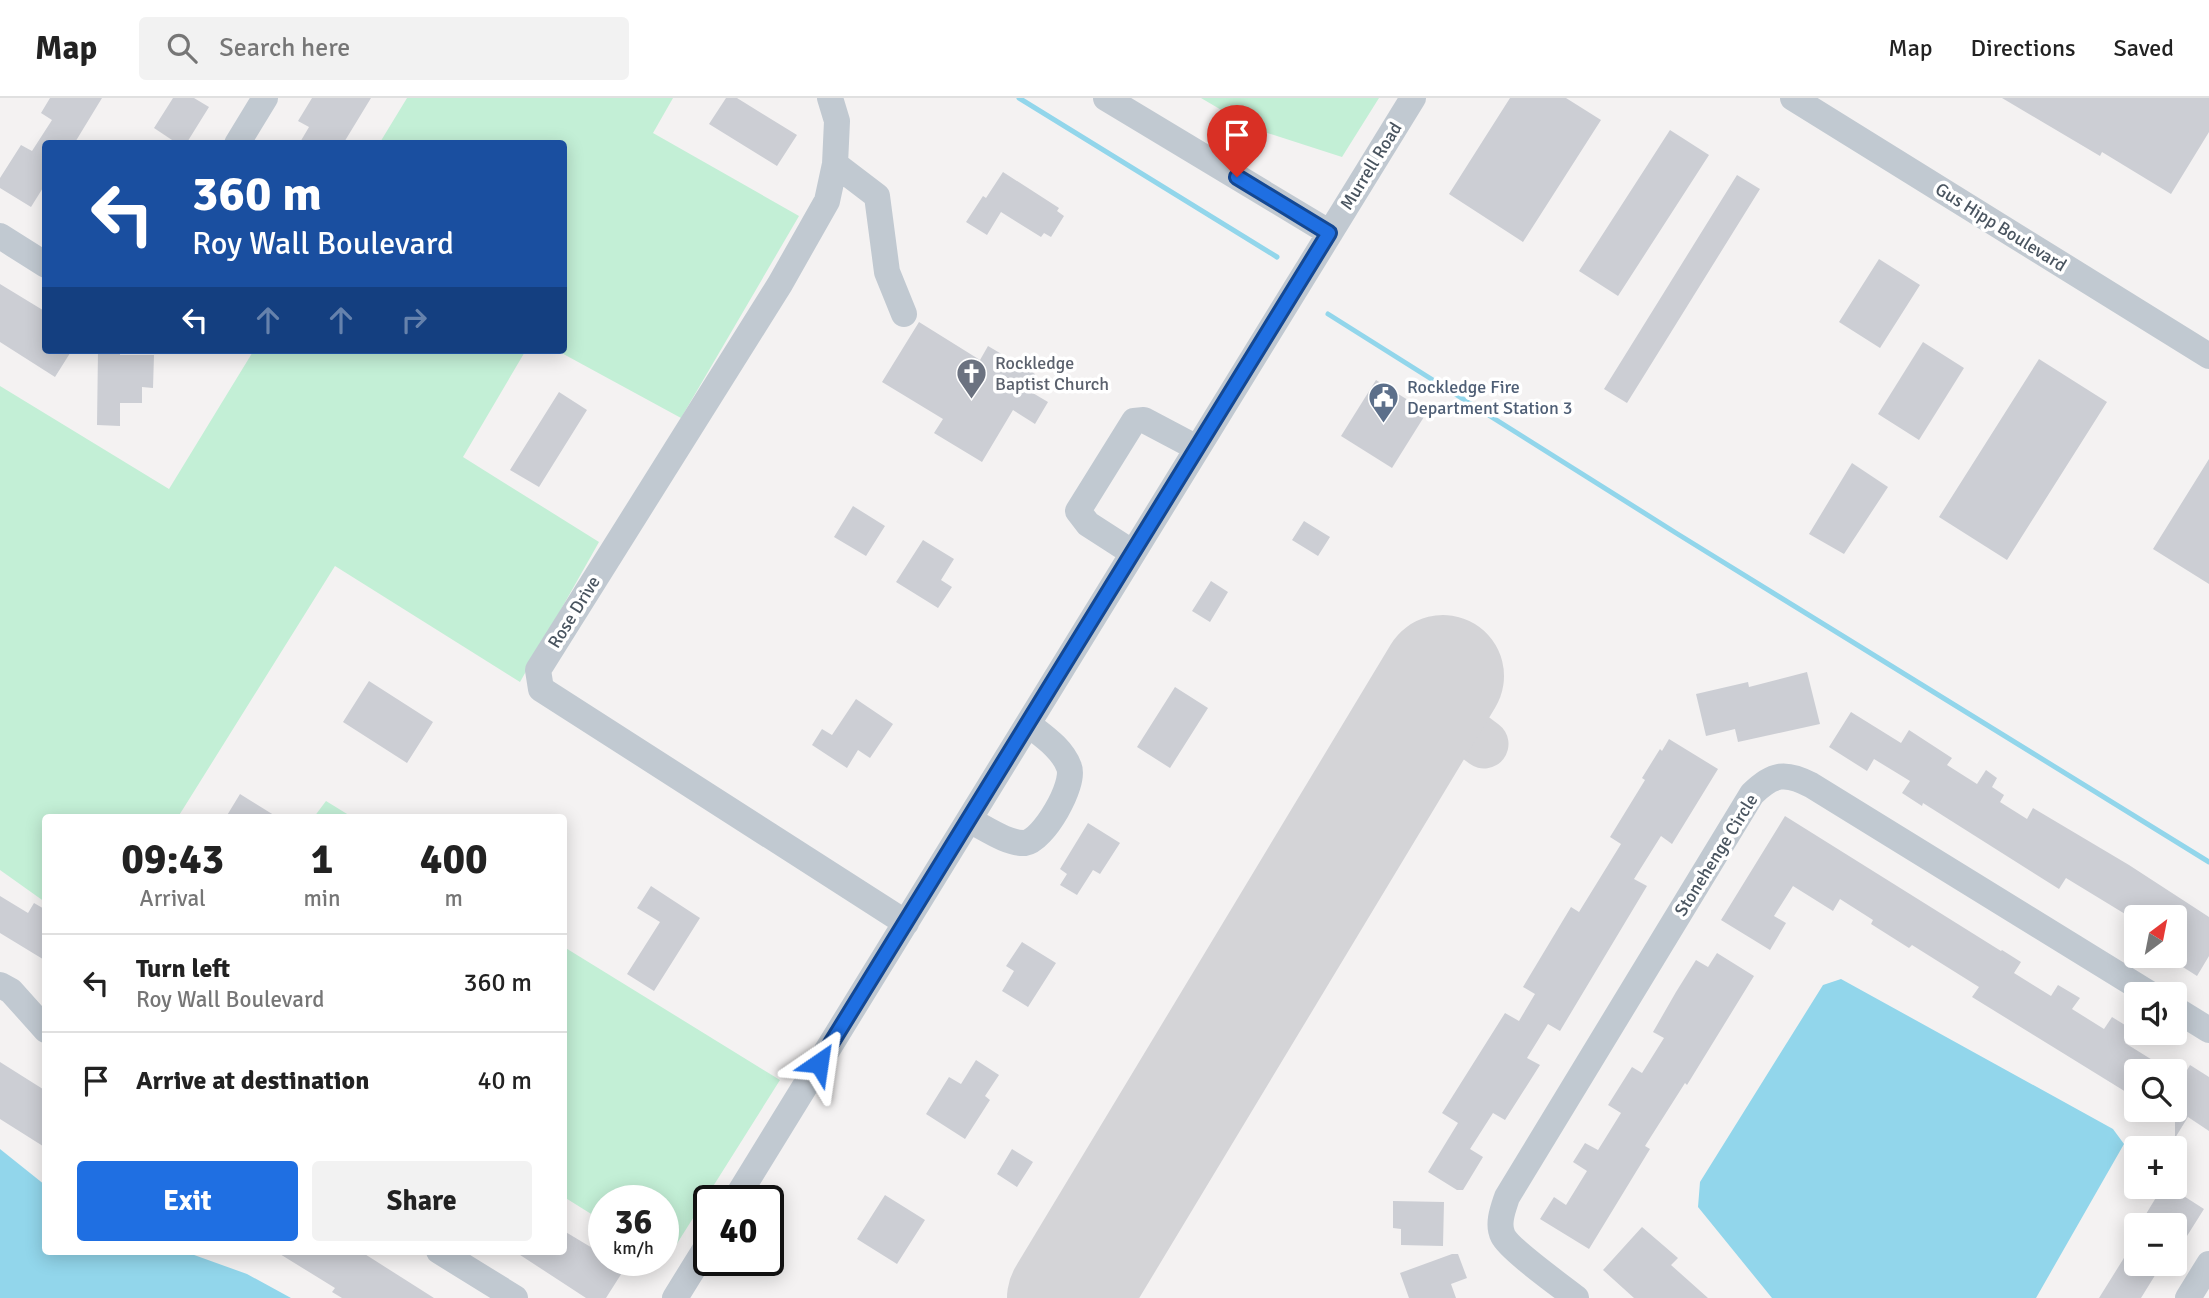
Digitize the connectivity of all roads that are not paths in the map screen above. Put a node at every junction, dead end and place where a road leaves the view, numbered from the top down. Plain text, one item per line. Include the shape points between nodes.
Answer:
1 (265, 98) edge
2 (830, 98) edge
3 (1106, 98) edge
4 (1413, 98) edge
5 (1793, 98) edge
6 (239, 140) edge
7 (835, 164) junction
8 (1329, 233) junction
9 (0, 236) edge
10 (42, 262) edge
11 (904, 314) dead end
12 (2209, 356) edge
13 (1197, 449) junction
14 (1133, 553) junction
15 (1028, 724) junction
16 (969, 820) junction
17 (906, 923) junction
18 (2131, 982) edge
19 (0, 985) edge
20 (2187, 1016) edge
21 (42, 1026) edge
22 (2209, 1030) edge
23 (744, 1185) edge
24 (445, 1255) edge
25 (2209, 1264) edge
26 (693, 1269) edge
27 (515, 1298) edge
28 (675, 1298) edge
29 (1576, 1298) edge
30 (2188, 1298) edge

1 - 6 street
2 - 7 street, Rose Drive via 838,121
3 - 8 street
4 - 8 street, Murrell Road
5 - 12 street, Gus Hipp Boulevard
7 - 11 street via 877,196 887,272
7 - 17 street, Rose Drive via 827,201 779,284 538,670 541,689
8 - 13 street, Murrell Road
9 - 10 street
13 - 14 street, Murrell Road
13 - 14 street via 1144,419 1133,421 1126,432 1078,511 1088,524
14 - 15 street, Murrell Road
15 - 16 street, Murrell Road
15 - 16 street via 1051,742 1071,770 1070,784 1049,823 1026,843
16 - 17 street, Murrell Road
17 - 23 street, Murrell Road
18 - 29 street, Stonehenge Circle via 1811,785 1796,777 1778,776 1765,782 1752,794 1507,1197 1500,1216 1502,1235
19 - 21 street
20 - 22 street
24 - 27 street
25 - 30 street
26 - 28 street

